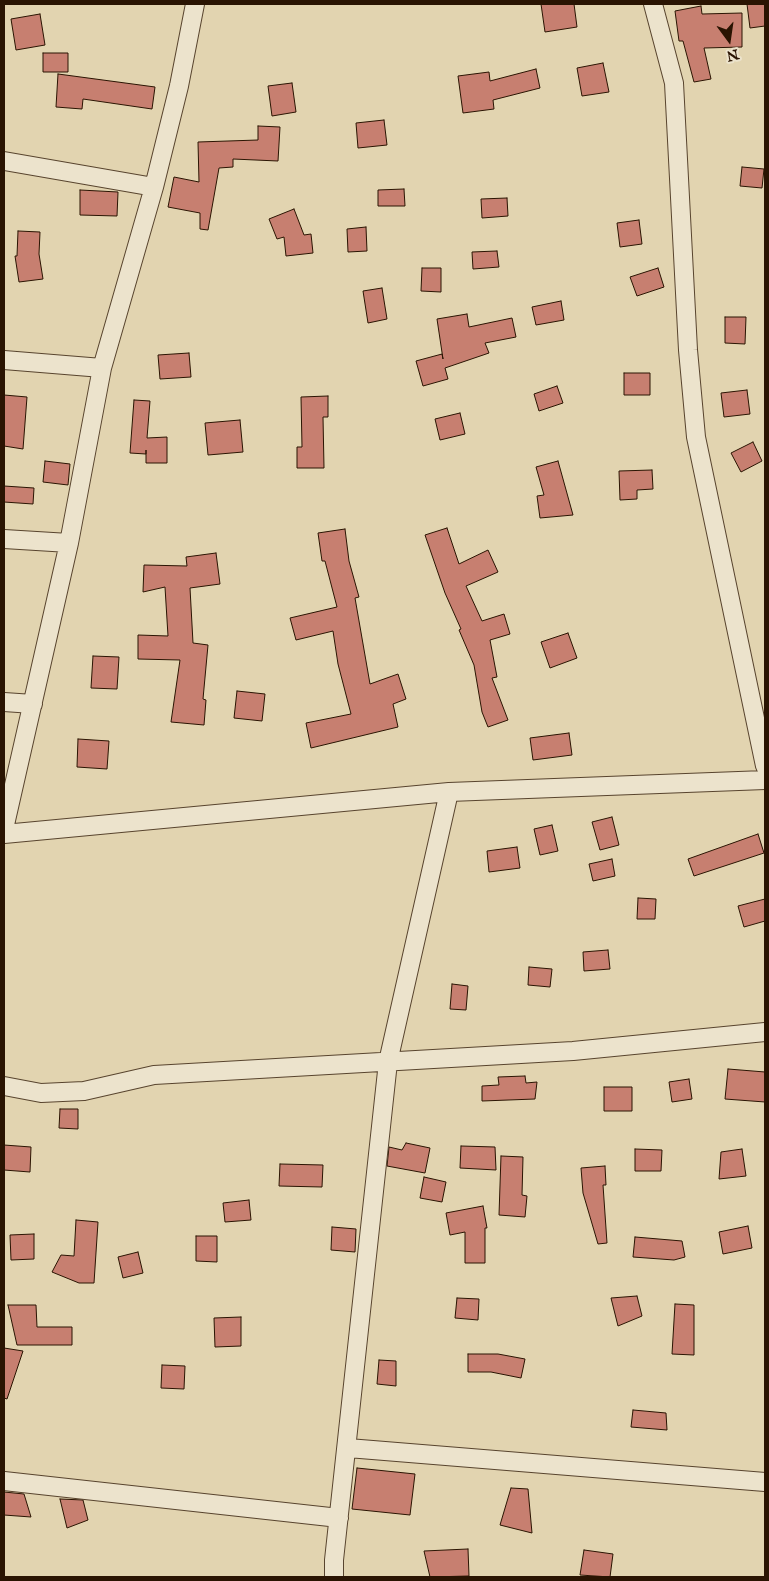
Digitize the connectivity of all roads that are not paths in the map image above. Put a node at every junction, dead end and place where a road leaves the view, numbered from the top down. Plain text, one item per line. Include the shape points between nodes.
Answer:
1 (195, 4) edge
2 (653, 4) edge
3 (4, 161) edge
4 (154, 187) junction
5 (4, 360) edge
6 (102, 368) junction
7 (4, 539) edge
8 (70, 543) junction
9 (4, 702) edge
10 (33, 704) junction
11 (765, 766) edge
12 (765, 780) edge
13 (449, 792) junction
14 (4, 829) edge
15 (4, 834) edge
16 (765, 1032) edge
17 (388, 1062) junction
18 (4, 1086) edge
19 (348, 1448) junction
20 (4, 1481) edge
21 (765, 1482) edge
22 (339, 1518) junction
23 (334, 1577) edge

1 - 4 street
2 - 11 street via 674,83 688,350 696,437
3 - 4 street
4 - 6 street
5 - 6 street
6 - 8 street
7 - 8 street
8 - 10 street
9 - 10 street
10 - 14 street
12 - 13 street
13 - 15 street
13 - 17 street
16 - 17 street via 573,1051
17 - 18 street via 154,1075 84,1090 41,1093
17 - 19 street
19 - 21 street
19 - 22 street
20 - 22 street
22 - 23 street

